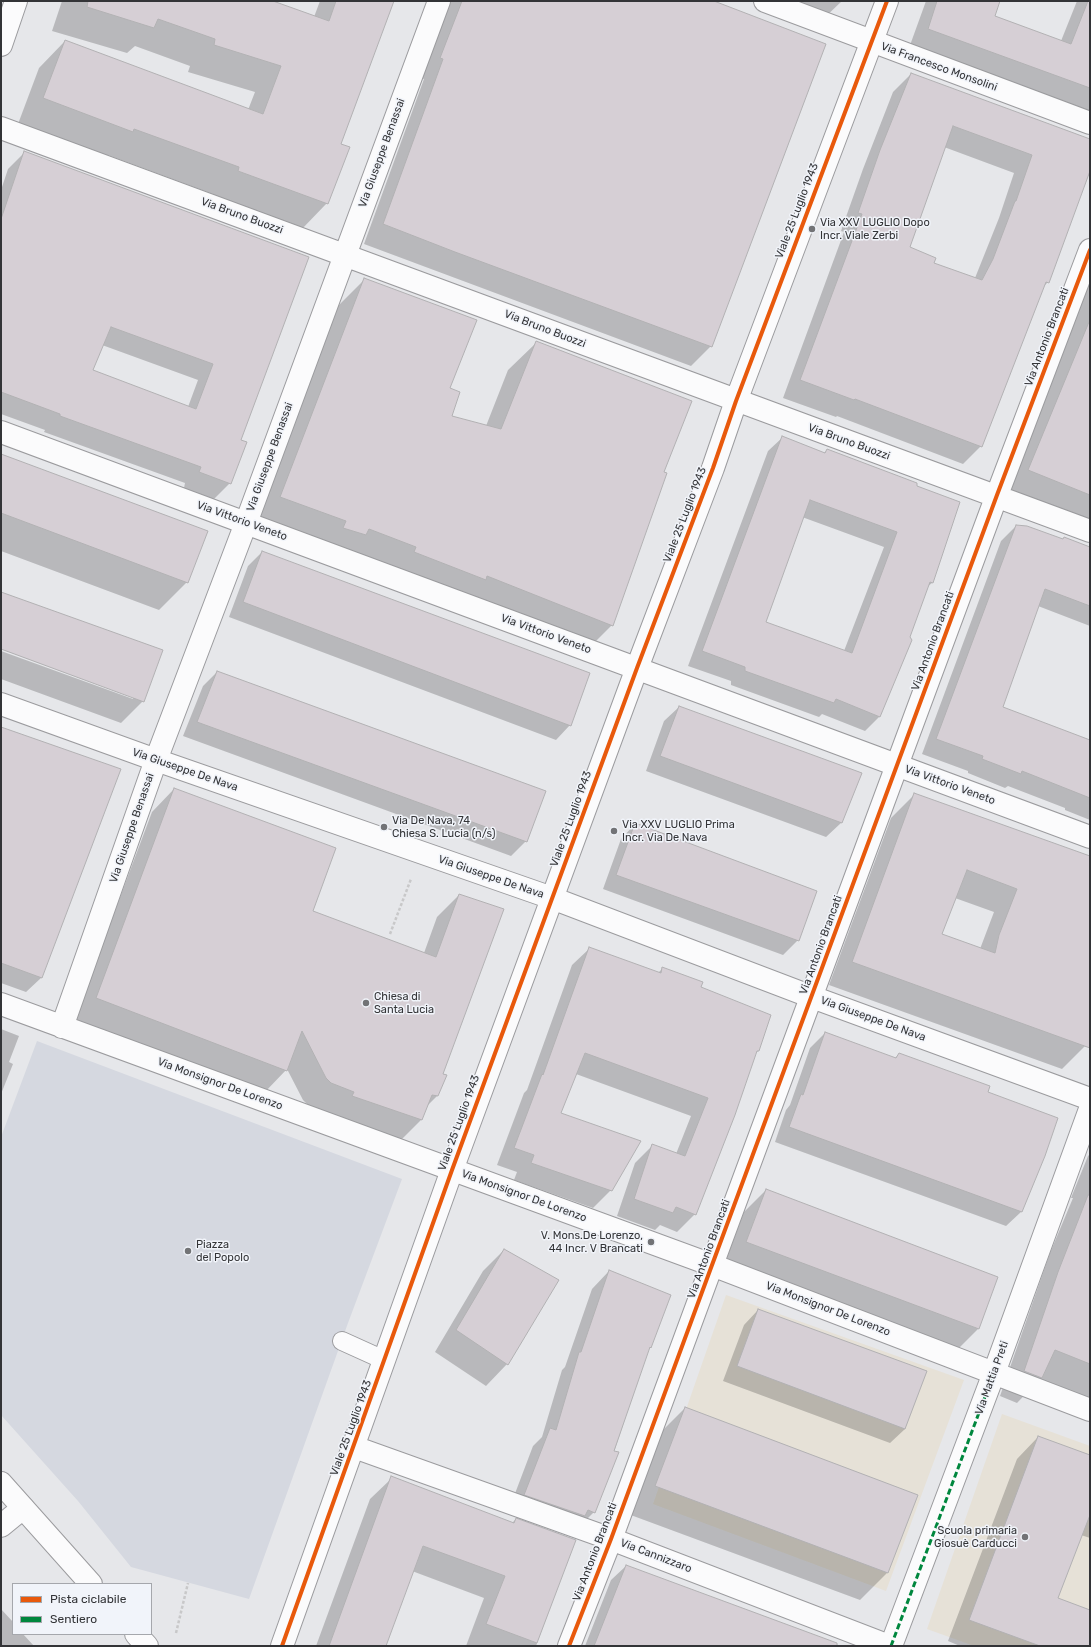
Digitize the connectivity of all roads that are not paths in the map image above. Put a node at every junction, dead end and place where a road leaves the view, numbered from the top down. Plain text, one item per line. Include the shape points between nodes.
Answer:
1 (16, 1) edge
2 (439, 1) edge
3 (765, 1) edge
4 (887, 1) edge
5 (871, 41) junction
6 (1, 45) edge
7 (1090, 123) edge
8 (1, 128) edge
9 (1090, 250) edge
10 (345, 254) junction
11 (736, 401) junction
12 (1, 432) edge
13 (996, 495) junction
14 (246, 523) junction
15 (1090, 531) edge
16 (637, 668) junction
17 (1, 704) edge
18 (156, 760) junction
19 (897, 765) junction
20 (1090, 837) edge
21 (552, 898) junction
22 (812, 997) junction
23 (1, 1004) edge
24 (62, 1027) junction
25 (1090, 1099) edge
26 (1090, 1109) edge
27 (452, 1170) junction
28 (712, 1265) junction
29 (342, 1341) dead end
30 (384, 1360) junction
31 (994, 1373) junction
32 (1090, 1410) edge
33 (354, 1447) junction
34 (1, 1483) edge
35 (23, 1508) junction
36 (1, 1526) edge
37 (611, 1539) junction
38 (91, 1583) edge
39 (137, 1635) edge
40 (147, 1646) edge
41 (282, 1646) edge
42 (569, 1646) edge
43 (890, 1646) edge

1 - 6 street
2 - 10 street, Via Giuseppe Benassai
3 - 5 street, Via Francesco Monsolini
4 - 5 street, Viale 25 Luglio 1943
5 - 7 street, Via Francesco Monsolini
5 - 11 street, Viale 25 Luglio 1943
8 - 10 street, Via Bruno Buozzi
9 - 13 street, Via Antonio Brancati
10 - 11 street, Via Bruno Buozzi
10 - 14 street, Via Giuseppe Benassai
11 - 13 street, Via Bruno Buozzi
11 - 16 street, Viale 25 Luglio 1943
12 - 14 street, Via Vittorio Veneto
13 - 15 street, Via Bruno Buozzi
13 - 19 street, Via Antonio Brancati
14 - 16 street, Via Vittorio Veneto
14 - 18 street, Via Giuseppe Benassai
16 - 19 street, Via Vittorio Veneto
16 - 21 street, Viale 25 Luglio 1943
17 - 18 street, Via Giuseppe De Nava
18 - 21 street, Via Giuseppe De Nava
18 - 24 street, Via Giuseppe Benassai
19 - 20 street, Via Vittorio Veneto
19 - 22 street, Via Antonio Brancati
21 - 22 street, Via Giuseppe De Nava
21 - 27 street, Viale 25 Luglio 1943
22 - 25 street, Via Giuseppe De Nava
22 - 28 street, Via Antonio Brancati
23 - 24 street, Via Monsignor De Lorenzo
24 - 27 street, Via Monsignor De Lorenzo
26 - 31 street, Via Mattia Preti
27 - 28 street, Via Monsignor De Lorenzo
27 - 30 street, Viale 25 Luglio 1943
28 - 31 street, Via Monsignor De Lorenzo
28 - 37 street, Via Antonio Brancati
29 - 30 lane
30 - 33 street, Viale 25 Luglio 1943
31 - 32 street, Via Monsignor De Lorenzo
31 - 43 street, Via Mattia Preti
33 - 37 street, Via Cannizzaro
33 - 41 street, Viale 25 Luglio 1943
34 - 35 street
35 - 36 street
35 - 38 street
37 - 42 street, Via Antonio Brancati
37 - 43 street, Via Cannizzaro
39 - 40 street

